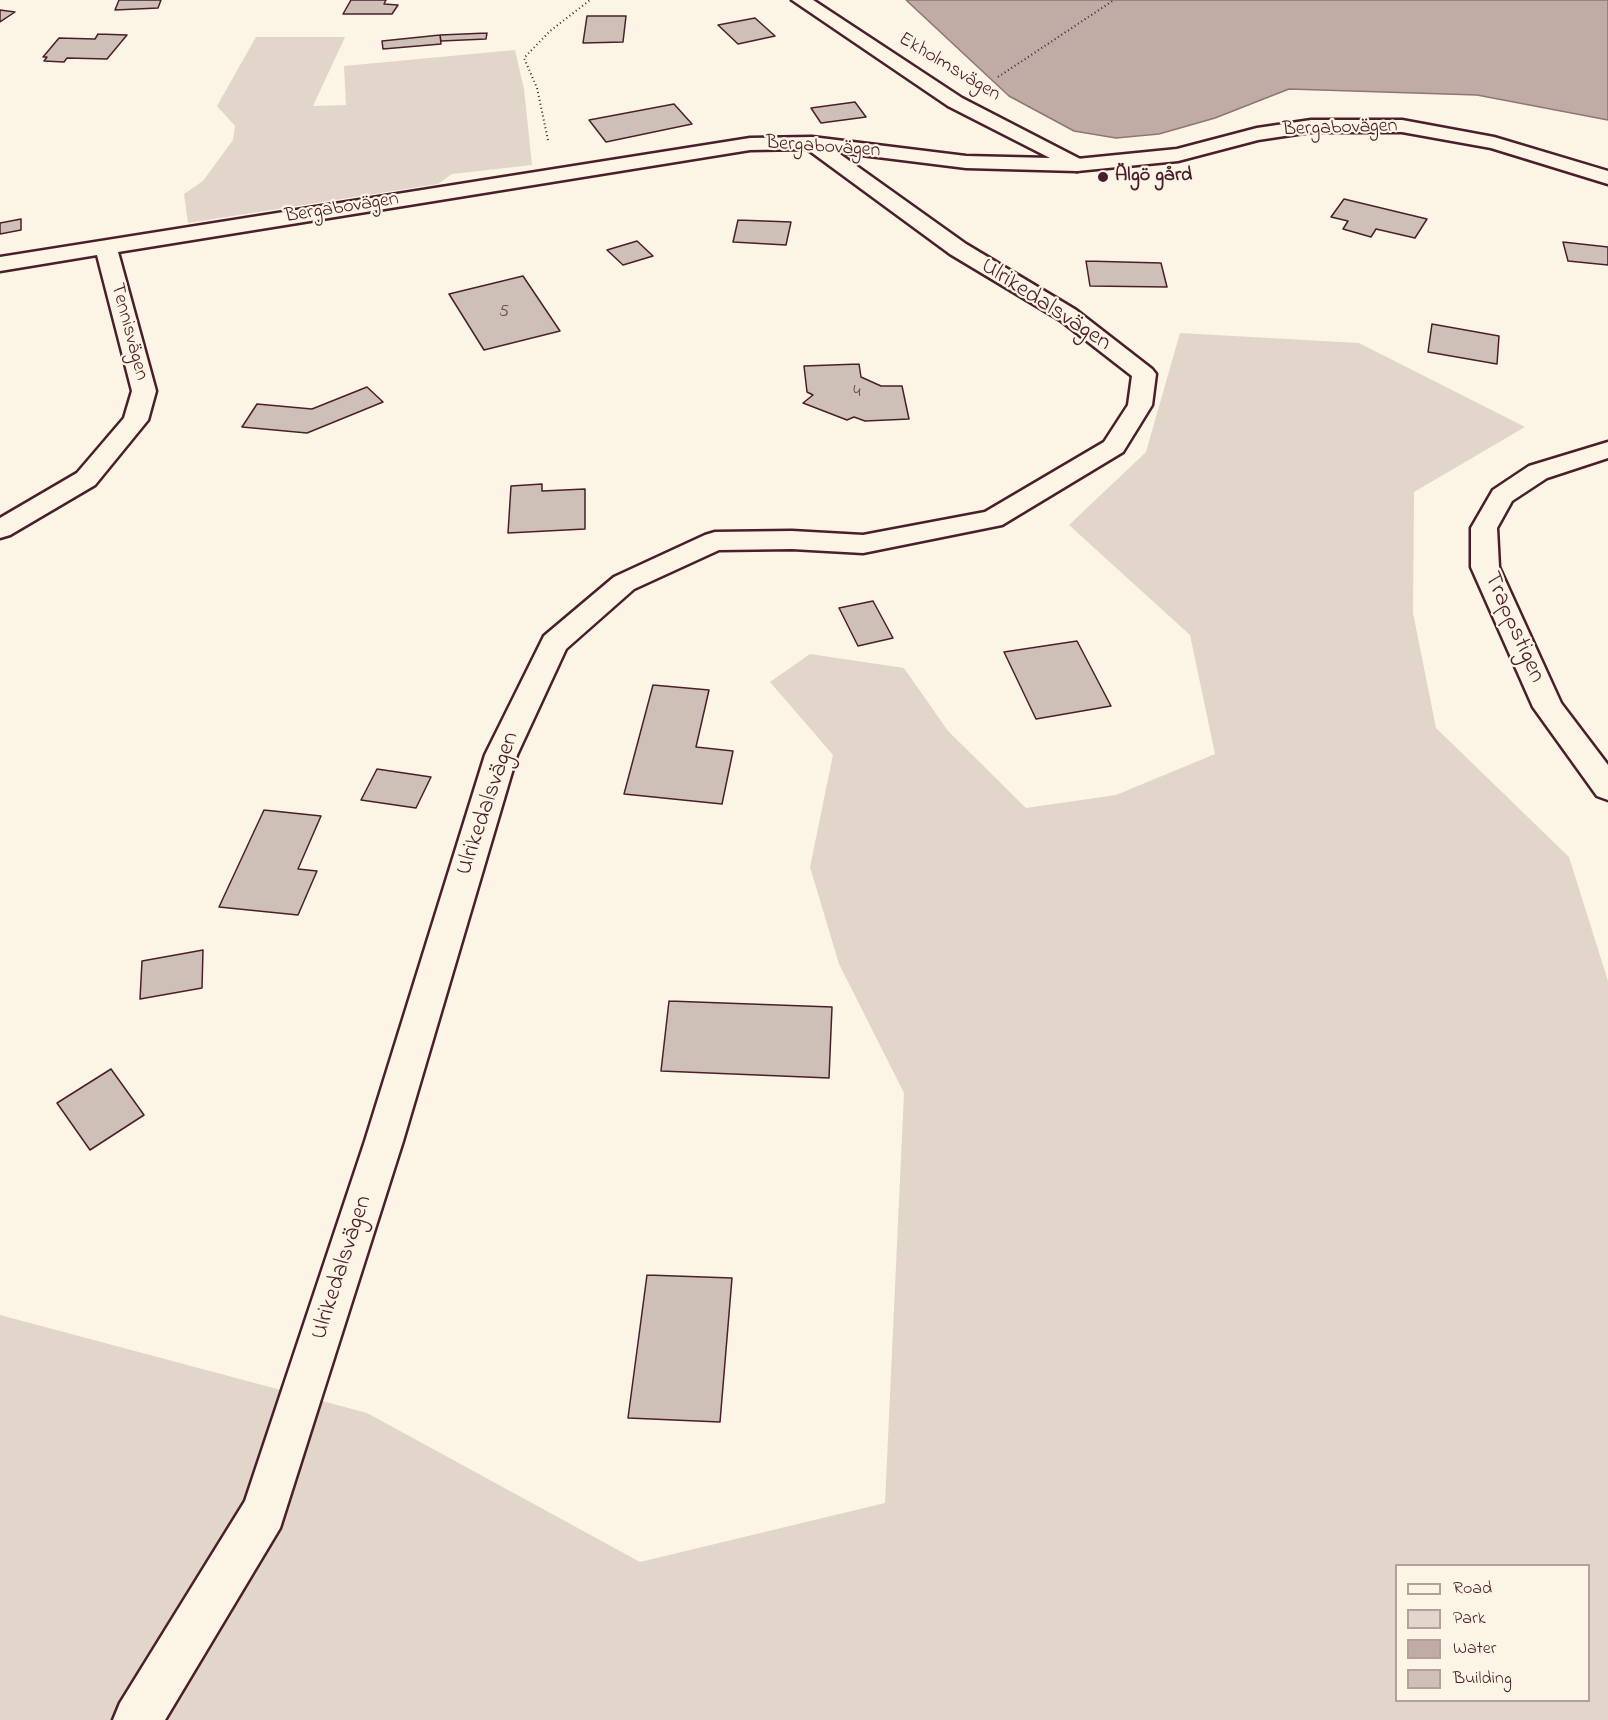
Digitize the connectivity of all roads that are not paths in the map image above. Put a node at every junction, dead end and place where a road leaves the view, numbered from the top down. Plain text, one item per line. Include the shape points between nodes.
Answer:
1 (801, 0) edge
2 (812, 143) junction
3 (1077, 165) junction
4 (1608, 178) edge
5 (106, 248) junction
6 (0, 264) edge
7 (1608, 450) edge
8 (0, 529) edge
9 (1608, 788) edge
10 (137, 1720) edge

1 - 3 street, Ekholmsvägen via 956,102
2 - 3 street, Bergabovägen via 966,162
2 - 5 street, Bergabovägen via 750,144
2 - 10 street, Ulrikedalsvägen via 957,249 1068,315 1144,374 1140,405 1114,447 993,519 863,544 716,541 624,583 555,643 501,754 384,1141 264,1512
3 - 4 street, Bergabovägen via 1178,155 1257,134 1311,126 1402,126 1494,143
5 - 6 street, Bergabovägen
5 - 8 street, Tennisvägen via 144,391 136,420 86,479
7 - 9 street, Trappstigen via 1538,472 1502,496 1484,528 1485,567 1548,707

